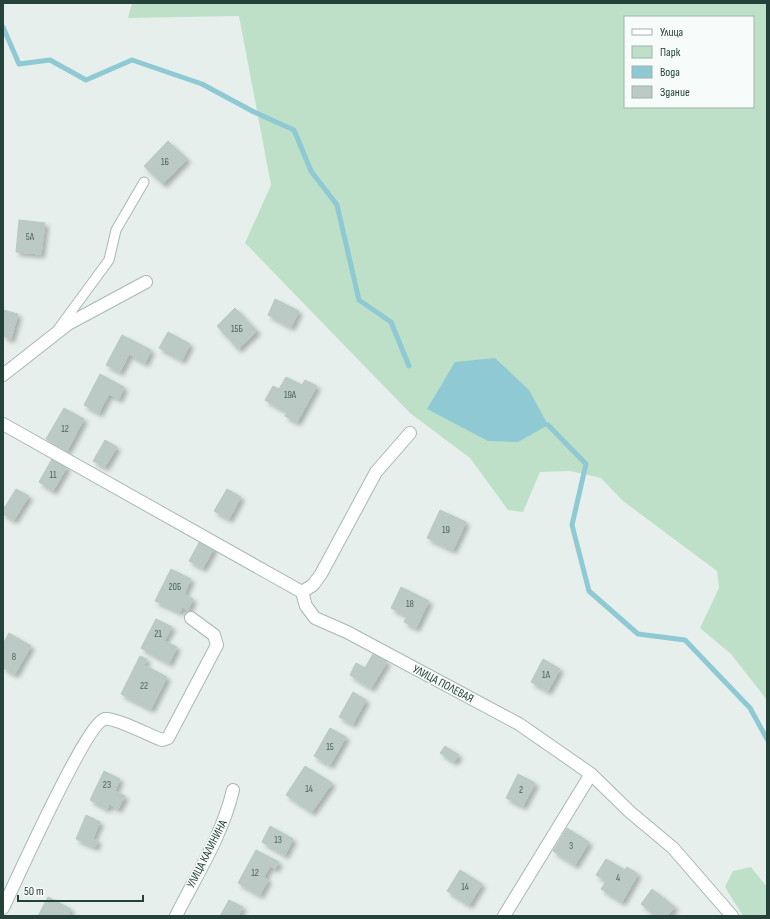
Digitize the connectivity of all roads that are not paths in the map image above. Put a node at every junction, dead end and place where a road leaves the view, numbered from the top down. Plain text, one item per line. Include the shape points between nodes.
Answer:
1 (144, 182) dead end
2 (146, 282) dead end
3 (54, 335) junction
4 (3, 375) edge
5 (3, 424) edge
6 (410, 433) dead end
7 (302, 592) junction
8 (191, 618) dead end
9 (590, 774) junction
10 (233, 790) dead end
11 (3, 908) edge
12 (176, 916) edge
13 (504, 916) edge
14 (732, 916) edge

1 - 3 lane via 116,230 109,260
2 - 3 street via 68,324
3 - 4 street
5 - 7 street
6 - 7 street via 376,472 321,574
7 - 9 street, УЛИЦА ПОЛЕВАЯ via 306,606 315,618 347,632 519,724
8 - 11 street via 214,636 217,645 168,738 162,740 114,720 105,719 99,722 69,770
9 - 13 street
9 - 14 street, УЛИЦА ПОЛЕВАЯ via 673,848
10 - 12 street, УЛИЦА КАЛИНИНА via 219,835

